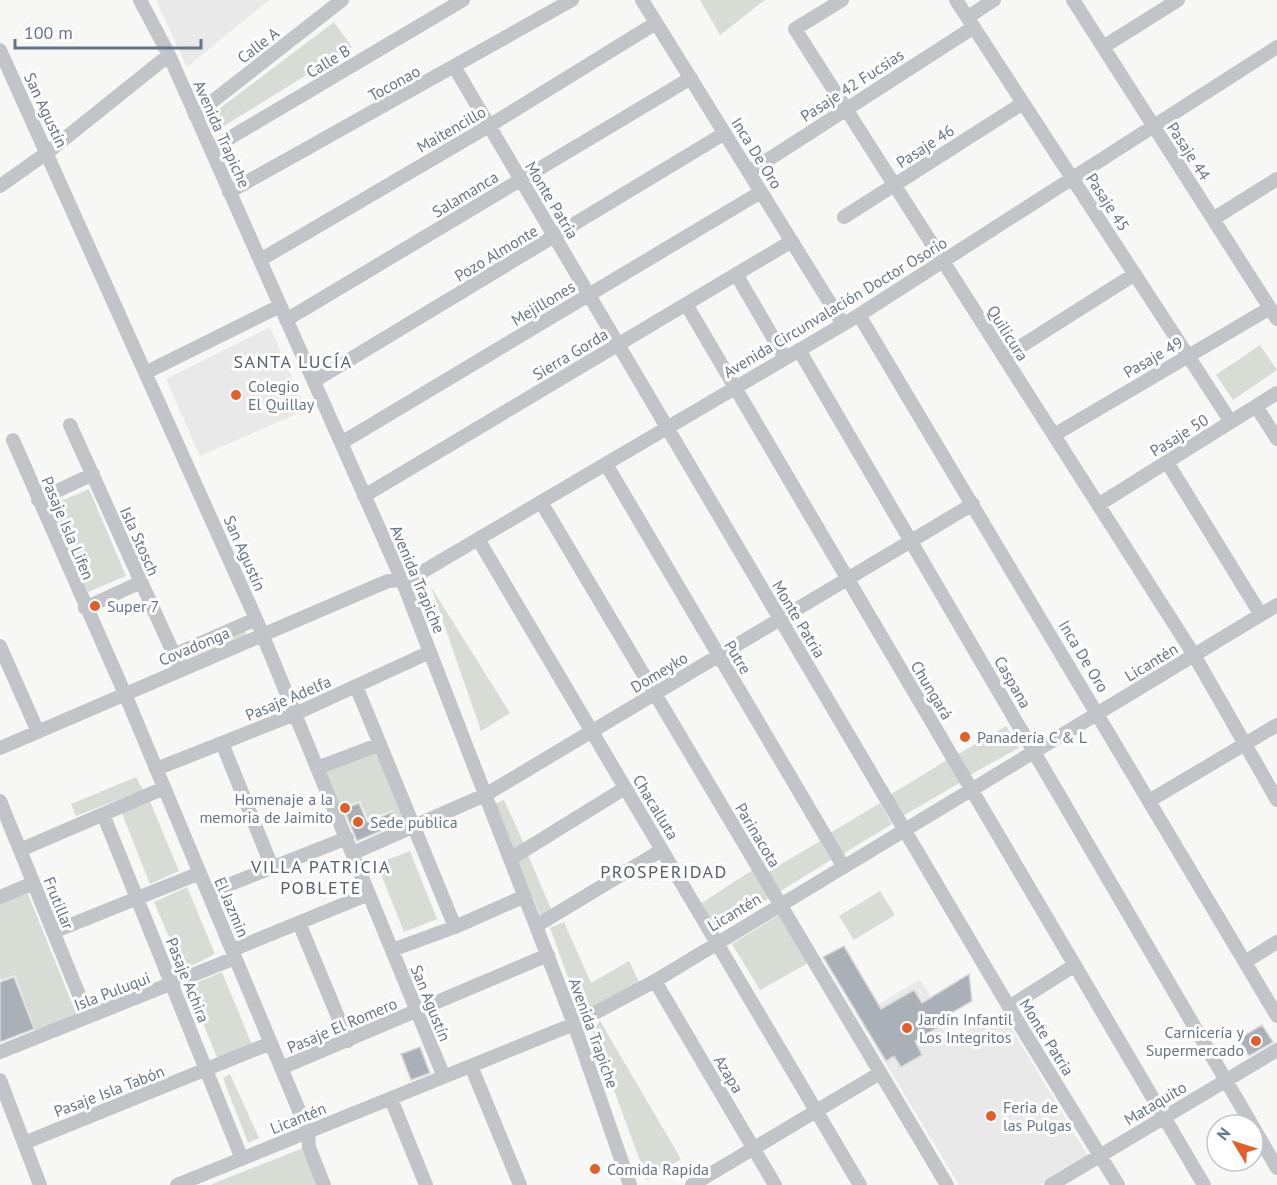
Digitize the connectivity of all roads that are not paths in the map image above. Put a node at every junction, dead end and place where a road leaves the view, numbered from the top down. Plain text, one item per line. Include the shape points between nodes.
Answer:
1 (140, 0) edge
2 (342, 0) edge
3 (463, 0) edge
4 (572, 0) edge
5 (642, 0) edge
6 (842, 0) edge
7 (956, 0) edge
8 (994, 0) edge
9 (1073, 0) edge
10 (1178, 0) edge
11 (971, 22) junction
12 (657, 23) junction
13 (1103, 47) junction
14 (1277, 47) edge
15 (0, 50) edge
16 (169, 55) junction
17 (455, 68) junction
18 (691, 78) junction
19 (1023, 103) junction
20 (846, 109) junction
21 (195, 116) junction
22 (489, 126) junction
23 (1154, 126) junction
24 (725, 133) junction
25 (211, 150) junction
26 (48, 152) junction
27 (749, 172) junction
28 (1073, 178) junction
29 (1277, 179) edge
30 (521, 180) junction
31 (895, 185) junction
32 (0, 186) edge
33 (230, 192) junction
34 (761, 192) junction
35 (844, 217) dead end
36 (1213, 219) junction
37 (555, 237) junction
38 (792, 241) junction
39 (260, 260) junction
40 (943, 261) junction
41 (736, 274) junction
42 (1135, 274) junction
43 (1277, 291) edge
44 (589, 295) junction
45 (686, 304) junction
46 (280, 306) junction
47 (1270, 309) edge
48 (859, 315) junction
49 (286, 320) junction
50 (843, 324) junction
51 (618, 345) junction
52 (799, 350) junction
53 (1188, 356) junction
54 (1004, 357) junction
55 (785, 358) junction
56 (147, 372) junction
57 (314, 381) junction
58 (734, 388) junction
59 (1277, 393) edge
60 (1256, 406) junction
61 (1231, 422) junction
62 (70, 425) dead end
63 (667, 428) junction
64 (1054, 435) junction
65 (1277, 439) edge
66 (13, 440) dead end
67 (341, 442) junction
68 (1167, 462) junction
69 (606, 464) junction
70 (93, 474) junction
71 (364, 496) junction
72 (38, 500) junction
73 (541, 502) junction
74 (973, 504) junction
75 (1098, 505) junction
76 (478, 539) junction
77 (911, 541) junction
78 (847, 579) junction
79 (402, 580) junction
80 (141, 582) junction
81 (1277, 605) edge
82 (85, 608) junction
83 (1262, 615) junction
84 (256, 619) junction
85 (780, 619) junction
86 (263, 635) junction
87 (0, 646) edge
88 (430, 652) junction
89 (174, 655) junction
90 (1194, 655) junction
91 (719, 656) junction
92 (181, 670) junction
93 (356, 686) junction
94 (125, 694) junction
95 (655, 694) junction
96 (1098, 713) junction
97 (295, 714) junction
98 (1277, 725) edge
99 (592, 731) junction
100 (38, 732) junction
101 (222, 743) junction
102 (380, 744) junction
103 (1244, 745) junction
104 (0, 748) edge
105 (1034, 752) junction
106 (317, 768) junction
107 (156, 769) junction
108 (164, 788) junction
109 (625, 788) junction
110 (971, 789) junction
111 (485, 795) junction
112 (1277, 800) edge
113 (0, 801) edge
114 (1149, 801) junction
115 (103, 814) junction
116 (414, 826) junction
117 (904, 829) junction
118 (347, 838) junction
119 (20, 850) junction
120 (662, 850) junction
121 (353, 853) junction
122 (510, 859) junction
123 (843, 866) junction
124 (272, 867) junction
125 (200, 873) junction
126 (33, 883) junction
127 (208, 893) junction
128 (369, 894) junction
129 (525, 896) junction
130 (0, 897) edge
131 (137, 898) junction
132 (780, 904) junction
133 (299, 923) junction
134 (536, 926) junction
135 (454, 927) junction
136 (53, 932) junction
137 (718, 942) junction
138 (1277, 942) edge
139 (392, 950) junction
140 (234, 954) junction
141 (548, 955) junction
142 (1245, 962) junction
143 (1075, 965) junction
144 (655, 981) junction
145 (172, 986) junction
146 (1010, 1007) junction
147 (417, 1011) junction
148 (1277, 1016) edge
149 (88, 1017) junction
150 (574, 1024) junction
151 (348, 1041) junction
152 (271, 1043) junction
153 (1277, 1050) edge
154 (0, 1052) edge
155 (471, 1066) junction
156 (281, 1068) junction
157 (206, 1071) junction
158 (880, 1073) junction
159 (444, 1077) junction
160 (0, 1080) edge
161 (1226, 1081) junction
162 (391, 1099) junction
163 (816, 1111) junction
164 (1244, 1113) edge
165 (1165, 1117) junction
166 (308, 1132) junction
167 (24, 1143) junction
168 (754, 1148) junction
169 (1265, 1148) edge
170 (1101, 1155) junction
171 (242, 1159) junction
172 (1277, 1168) edge
173 (205, 1180) edge
174 (40, 1185) edge
175 (177, 1185) edge
176 (324, 1185) edge
177 (426, 1185) edge
178 (520, 1185) edge
179 (630, 1185) edge
180 (692, 1185) edge
181 (775, 1185) edge
182 (860, 1185) edge
183 (947, 1185) edge
184 (1051, 1185) edge
185 (1118, 1185) edge
186 (1204, 1185) edge

1 - 16 street, Avenida Trapiche
2 - 21 street, Calle A
3 - 25 street, Calle B
4 - 17 street, Toconao
5 - 12 street, Inca De Oro
6 - 20 street, Quilicura via 795,29
7 - 11 street, Pasaje 45
8 - 11 street, Pasaje 42 Fucsias
9 - 13 street, Pasaje 44
10 - 13 street
11 - 19 street, Pasaje 45
11 - 20 street, Pasaje 42 Fucsias
12 - 18 street, Inca De Oro
12 - 22 street, Maitencillo
13 - 23 street, Pasaje 44
14 - 23 street, Avenida Circunvalación Doctor Osorio
15 - 26 street, San Agustín
16 - 21 street, Avenida Trapiche
16 - 26 street
17 - 22 street, Monte Patria
17 - 33 street, Toconao
18 - 24 street, Inca De Oro
18 - 30 street, Salamanca
19 - 28 street, Pasaje 45
19 - 31 street, Pasaje 46
20 - 27 street, Pasaje 42 Fucsias
20 - 31 street, Quilicura
21 - 25 street, Avenida Trapiche
22 - 30 street, Monte Patria
22 - 39 street, Maitencillo
23 - 28 street, Avenida Circunvalación Doctor Osorio
23 - 36 street, Pasaje 44
24 - 27 street, Inca De Oro
24 - 37 street, Pozo Almonte
25 - 33 street, Avenida Trapiche
26 - 32 street
26 - 56 street, San Agustín
27 - 34 street, Inca De Oro
28 - 40 street, Avenida Circunvalación Doctor Osorio
28 - 42 street, Pasaje 45
29 - 36 street
30 - 37 street, Monte Patria
30 - 49 street, Salamanca
31 - 35 street, Pasaje 46
31 - 40 street, Quilicura
33 - 39 street, Avenida Trapiche
34 - 38 street, Inca De Oro
34 - 44 street, Mejillones
36 - 47 street, Pasaje 44
37 - 44 street, Monte Patria
37 - 57 street, Pozo Almonte
38 - 41 street, Sierra Gorda
38 - 50 street, Inca De Oro
39 - 46 street, Avenida Trapiche
40 - 48 street, Avenida Circunvalación Doctor Osorio
40 - 54 street, Quilicura
41 - 45 street, Sierra Gorda
41 - 55 street
42 - 53 street, Pasaje 45
42 - 54 street
43 - 47 street, Pasaje 49
44 - 51 street, Monte Patria
44 - 67 street, Mejillones
45 - 51 street, Sierra Gorda
45 - 58 street, Chungará
46 - 49 street, Avenida Trapiche
46 - 56 street
47 - 53 street, Pasaje 49
48 - 50 street, Avenida Circunvalación Doctor Osorio
48 - 74 street, Inca De Oro
49 - 57 street, Avenida Trapiche
50 - 52 street, Avenida Circunvalación Doctor Osorio
51 - 63 street, Monte Patria
51 - 71 street, Sierra Gorda
52 - 55 street, Avenida Circunvalación Doctor Osorio
52 - 77 street, Caspana
53 - 61 street, Pasaje 45
53 - 64 street, Pasaje 49
54 - 64 street, Quilicura
55 - 58 street, Avenida Circunvalación Doctor Osorio
56 - 84 street, San Agustín
57 - 67 street, Avenida Trapiche
58 - 63 street, Avenida Circunvalación Doctor Osorio
58 - 78 street, Chungará
59 - 60 street, Pasaje 50
60 - 61 street, Pasaje 50
60 - 65 street
61 - 68 street, Pasaje 50
62 - 70 street, Isla Stosch
63 - 69 street, Avenida Circunvalación Doctor Osorio
63 - 85 street, Monte Patria
64 - 75 street, Quilicura
66 - 72 street, Pasaje Isla Lifen
67 - 71 street, Avenida Trapiche
68 - 75 street, Pasaje 50
68 - 83 street
69 - 73 street, Avenida Circunvalación Doctor Osorio
69 - 91 street, Putre
70 - 72 street
70 - 80 street, Isla Stosch
71 - 79 street, Avenida Trapiche
72 - 82 street, Pasaje Isla Lifen
73 - 76 street, Avenida Circunvalación Doctor Osorio
73 - 95 street, Parinacota
74 - 77 street, Domeyko
74 - 96 street, Inca De Oro
75 - 90 street, Quilicura
76 - 79 street, Avenida Circunvalación Doctor Osorio
76 - 99 street, Chacalluta
77 - 78 street, Domeyko
77 - 105 street, Caspana
78 - 85 street, Domeyko
78 - 110 street, Chungará
79 - 86 street, Covadonga via 388,581
79 - 88 street, Avenida Trapiche
80 - 82 street
80 - 89 street, Isla Stosch
81 - 83 street, Licantén
82 - 94 street, Pasaje Isla Lifen
83 - 90 street, Licantén
84 - 86 street, San Agustín
84 - 89 street
85 - 91 street, Domeyko
85 - 117 street, Monte Patria
86 - 92 street, Covadonga
86 - 97 street, San Agustín
87 - 100 street
88 - 93 street, Pasaje Adelfa
88 - 111 street, Avenida Trapiche
89 - 92 street, Isla Stosch
90 - 96 street, Licantén
90 - 103 street, Quilicura
91 - 95 street, Domeyko
91 - 123 street, Putre
92 - 94 street, Covadonga
93 - 97 street, Pasaje Adelfa
93 - 102 street
94 - 100 street, Covadonga
94 - 107 street, El Jazmin
95 - 99 street, Domeyko
95 - 132 street, Parinacota
96 - 105 street, Licantén
96 - 114 street, Inca De Oro
97 - 101 street, Pasaje Adelfa
97 - 106 street, San Agustín
98 - 103 street
99 - 109 street, Chacalluta
99 - 111 street, Domeyko
100 - 104 street, Covadonga
101 - 107 street, Pasaje Adelfa
101 - 124 street
102 - 106 street
102 - 116 street
103 - 112 street, Quilicura
103 - 114 street
105 - 110 street, Licantén
105 - 161 street, Caspana
106 - 118 street, San Agustín
107 - 108 street, El Jazmin
108 - 115 street
108 - 125 street, El Jazmin
109 - 120 street, Chacalluta
109 - 122 street
110 - 117 street, Licantén
110 - 143 street, Chungará
111 - 116 street, Domeyko
111 - 122 street, Avenida Trapiche
113 - 119 street, Frutillar
114 - 142 street, Inca De Oro
115 - 119 street
115 - 131 street, Pasaje Achira
116 - 121 street, Domeyko
116 - 135 street
117 - 123 street, Licantén
117 - 146 street, Monte Patria
118 - 121 street, San Agustín
118 - 124 street
119 - 126 street, Frutillar
120 - 134 street
120 - 137 street, Chacalluta
121 - 128 street, San Agustín
122 - 129 street, Avenida Trapiche
123 - 132 street, Licantén
124 - 127 street
125 - 127 street, El Jazmin
125 - 131 street
126 - 130 street
126 - 136 street, Frutillar
127 - 140 street, El Jazmin
128 - 133 street, Isla Puluqui
128 - 139 street, San Agustín
129 - 134 street, Avenida Trapiche
129 - 135 street
131 - 136 street
131 - 145 street, Pasaje Achira
132 - 137 street, Licantén
132 - 158 street, Parinacota
133 - 140 street, Isla Puluqui
133 - 151 street
134 - 141 street, Avenida Trapiche
135 - 139 street
136 - 149 street, Frutillar
137 - 144 street, Licantén
137 - 163 street, Chacalluta
138 - 142 street
139 - 147 street, San Agustín
140 - 145 street, Isla Puluqui
140 - 152 street, El Jazmin
141 - 147 street, Pasaje El Romero
141 - 150 street, Avenida Trapiche
142 - 148 street, Inca De Oro
143 - 146 street
143 - 165 street, Chungará
144 - 150 street, Licantén
144 - 168 street, Azapa
145 - 149 street, Isla Puluqui
145 - 157 street, Pasaje Achira
146 - 170 street, Monte Patria
147 - 151 street, Pasaje El Romero
147 - 159 street, San Agustín
149 - 154 street, Isla Puluqui
150 - 155 street, Licantén
150 - 179 street, Avenida Trapiche
151 - 156 street, Pasaje El Romero
152 - 156 street, El Jazmin
152 - 157 street, Pasaje Isla Tabón
153 - 161 street, Mataquito
155 - 159 street, Licantén
155 - 178 street
156 - 166 street, El Jazmin
157 - 167 street, Pasaje Isla Tabón
157 - 171 street, Pasaje Achira
158 - 163 street
158 - 183 street, Parinacota
159 - 162 street, Licantén
160 - 167 street
161 - 164 street, Caspana
161 - 165 street, Mataquito
162 - 166 street, Licantén
162 - 177 street
163 - 168 street
163 - 182 street, Chacalluta
165 - 170 street, Mataquito
165 - 186 street, Chungará
166 - 171 street, Licantén
166 - 176 street, El Jazmin via 309,1148
167 - 174 street
168 - 180 street
168 - 181 street, Azapa
169 - 172 street, Caspana
170 - 184 street, Mataquito
170 - 185 street, Monte Patria
171 - 173 street, Licantén
173 - 175 street, Licantén

